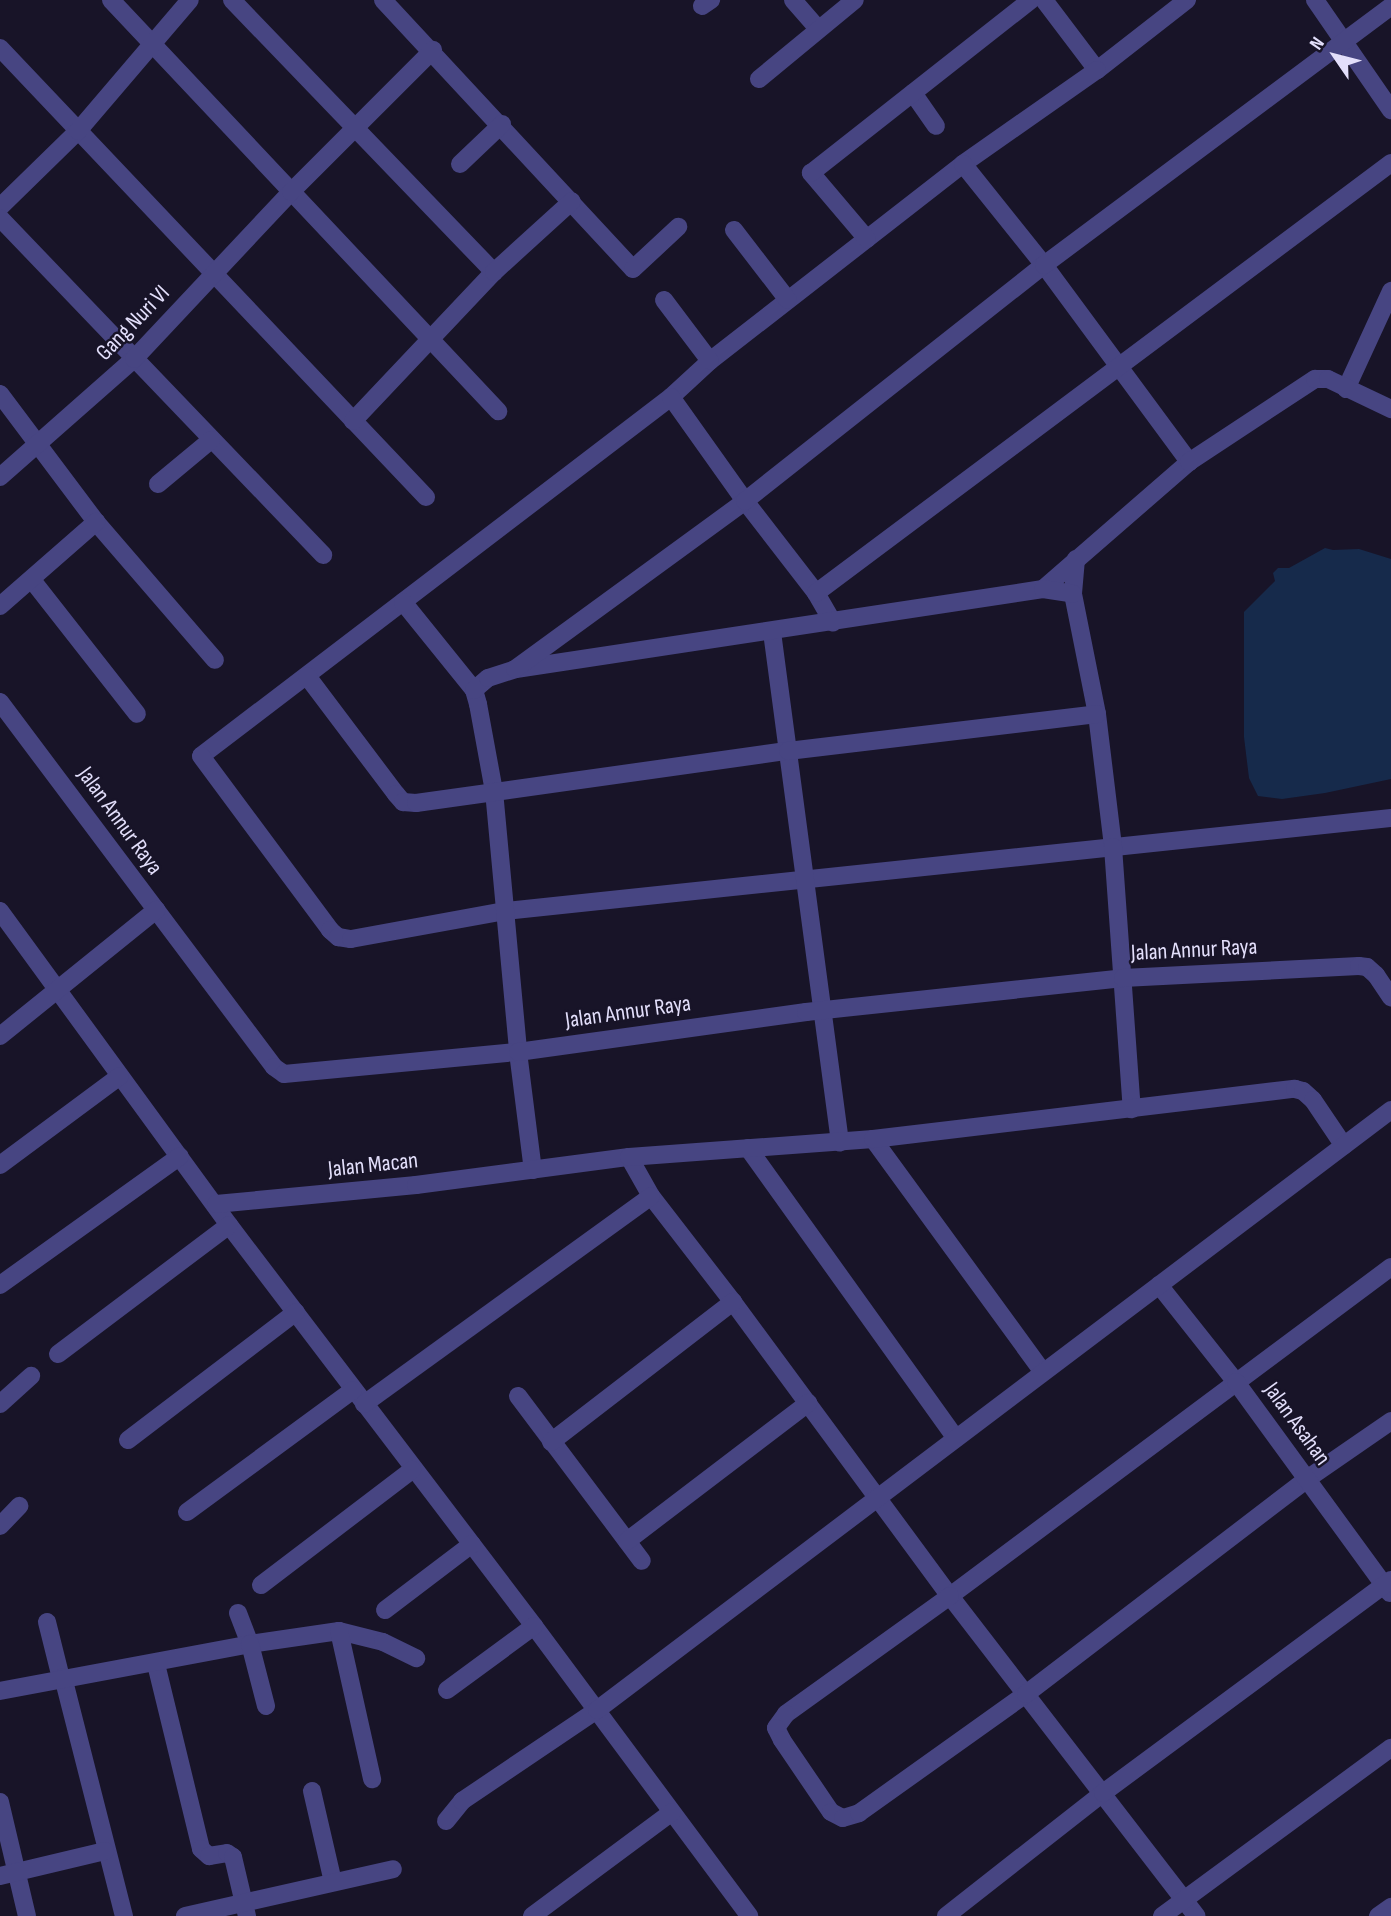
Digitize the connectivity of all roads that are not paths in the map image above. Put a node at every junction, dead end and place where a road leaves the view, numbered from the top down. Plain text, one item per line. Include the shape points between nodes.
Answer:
1 (111, 0) edge
2 (190, 0) edge
3 (232, 0) edge
4 (383, 0) edge
5 (793, 0) edge
6 (855, 0) edge
7 (1031, 0) edge
8 (1044, 0) edge
9 (1315, 0) edge
10 (1178, 3) edge
11 (1391, 6) edge
12 (817, 28) junction
13 (1343, 43) junction
14 (151, 44) junction
15 (0, 48) edge
16 (433, 50) junction
17 (1097, 70) junction
18 (759, 79) dead end
19 (913, 93) junction
20 (1391, 110) edge
21 (502, 124) junction
22 (936, 126) dead end
23 (354, 128) junction
24 (78, 131) junction
25 (1391, 163) edge
26 (460, 164) dead end
27 (963, 164) junction
28 (291, 192) junction
29 (572, 201) junction
30 (0, 208) edge
31 (0, 218) edge
32 (678, 228) dead end
33 (734, 230) dead end
34 (867, 239) junction
35 (1044, 265) junction
36 (494, 272) junction
37 (213, 274) junction
38 (1391, 291) edge
39 (664, 300) dead end
40 (788, 300) junction
41 (432, 341) junction
42 (134, 359) junction
43 (710, 361) junction
44 (1117, 366) junction
45 (1346, 388) junction
46 (0, 394) edge
47 (671, 397) junction
48 (1391, 409) edge
49 (498, 411) dead end
50 (353, 421) junction
51 (211, 440) junction
52 (40, 444) junction
53 (1189, 462) junction
54 (0, 477) edge
55 (158, 484) dead end
56 (426, 497) dead end
57 (745, 501) junction
58 (96, 522) junction
59 (323, 555) dead end
60 (1076, 559) junction
61 (32, 580) junction
62 (1043, 589) junction
63 (816, 593) junction
64 (1073, 594) junction
65 (404, 603) junction
66 (0, 606) edge
67 (833, 622) junction
68 (772, 632) junction
69 (215, 660) dead end
70 (515, 669) junction
71 (307, 676) junction
72 (474, 690) junction
73 (0, 702) edge
74 (137, 713) dead end
75 (1097, 714) junction
76 (788, 751) junction
77 (494, 791) junction
78 (1391, 818) edge
79 (1113, 847) junction
80 (807, 877) junction
81 (0, 911) edge
82 (156, 911) junction
83 (505, 911) junction
84 (1123, 978) junction
85 (60, 989) junction
86 (1391, 997) edge
87 (824, 1010) junction
88 (0, 1036) edge
89 (518, 1052) junction
90 (120, 1076) junction
91 (1132, 1109) junction
92 (1391, 1110) edge
93 (873, 1139) junction
94 (840, 1143) junction
95 (1344, 1146) junction
96 (748, 1148) junction
97 (180, 1156) junction
98 (629, 1157) junction
99 (0, 1165) edge
100 (533, 1170) junction
101 (651, 1196) junction
102 (216, 1205) junction
103 (229, 1225) junction
104 (1391, 1267) edge
105 (0, 1285) edge
106 (1159, 1285) junction
107 (733, 1302) junction
108 (296, 1312) junction
109 (58, 1354) dead end
110 (1044, 1372) junction
111 (31, 1376) dead end
112 (1236, 1382) junction
113 (518, 1396) dead end
114 (359, 1397) junction
115 (808, 1403) junction
116 (0, 1405) edge
117 (1391, 1421) edge
118 (956, 1438) junction
119 (128, 1440) dead end
120 (551, 1442) junction
121 (412, 1470) junction
122 (1307, 1479) junction
123 (879, 1496) junction
124 (19, 1506) dead end
125 (187, 1512) dead end
126 (0, 1526) edge
127 (627, 1541) junction
128 (472, 1544) junction
129 (642, 1561) dead end
130 (261, 1586) dead end
131 (1389, 1586) edge
132 (950, 1596) junction
133 (385, 1610) dead end
134 (238, 1613) dead end
135 (47, 1622) dead end
136 (534, 1626) junction
137 (340, 1631) junction
138 (250, 1644) junction
139 (416, 1658) dead end
140 (156, 1664) junction
141 (62, 1677) junction
142 (447, 1690) dead end
143 (0, 1691) edge
144 (1026, 1694) junction
145 (266, 1706) dead end
146 (597, 1710) junction
147 (1391, 1748) edge
148 (372, 1779) dead end
149 (312, 1791) dead end
150 (1103, 1793) junction
151 (0, 1802) edge
152 (672, 1812) junction
153 (446, 1821) dead end
154 (105, 1851) junction
155 (393, 1868) dead end
156 (8, 1874) edge
157 (333, 1882) junction
158 (1184, 1899) junction
159 (1391, 1907) edge
160 (245, 1909) edge
161 (27, 1916) edge
162 (124, 1916) edge
163 (185, 1916) edge
164 (531, 1916) edge
165 (748, 1916) edge
166 (946, 1916) edge
167 (1162, 1916) edge
168 (1196, 1916) edge
169 (1378, 1916) edge

1 - 14 street
2 - 14 street
3 - 23 street
4 - 16 street
5 - 12 street
6 - 12 street
7 - 19 street
8 - 17 street
9 - 13 street
10 - 17 street
11 - 13 street
12 - 18 street
13 - 20 street
13 - 35 street
14 - 24 street
14 - 28 street
15 - 24 street
16 - 21 street
16 - 23 street, Gang Nuri VI
17 - 27 street
19 - 22 street
19 - 34 street via 811,173
21 - 26 street
21 - 29 street
23 - 28 street, Gang Nuri VI
23 - 36 street
24 - 30 street
24 - 37 street
25 - 44 street
27 - 34 street
27 - 35 street
28 - 37 street, Gang Nuri VI
28 - 41 street
29 - 32 street via 633,269
29 - 36 street
31 - 42 street
33 - 40 street
34 - 40 street
35 - 44 street
35 - 57 street
36 - 41 street
37 - 42 street, Gang Nuri VI
37 - 50 street
38 - 45 street
39 - 43 street
40 - 43 street
41 - 49 street
41 - 50 street
42 - 51 street
42 - 52 street, Gang Nuri VI
43 - 47 street
44 - 53 street
44 - 63 street
45 - 48 street
45 - 53 street via 1328,379 1315,379
46 - 52 street
47 - 57 street
47 - 65 street
50 - 56 street
51 - 55 street
51 - 59 street
52 - 54 street, Gang Nuri VI
52 - 58 street
53 - 60 street
57 - 63 street
57 - 70 street
58 - 61 street
58 - 69 street
60 - 62 street
60 - 64 street
61 - 66 street
61 - 74 street
62 - 64 street
62 - 67 street
63 - 67 street
64 - 75 street
65 - 71 street
65 - 72 street
67 - 68 street
68 - 70 street
68 - 76 street
70 - 72 street via 488,678
71 - 77 street via 403,802
71 - 83 street via 201,756 330,930 351,939
72 - 77 street
73 - 82 street, Jalan Annur Raya
75 - 76 street
75 - 79 street
76 - 77 street
76 - 80 street
77 - 83 street
78 - 79 street
79 - 80 street
79 - 84 street
80 - 83 street
80 - 87 street
81 - 85 street
82 - 85 street
82 - 89 street, Jalan Annur Raya via 284,1074
83 - 89 street
84 - 86 street, Jalan Annur Raya via 1359,966 1376,975
84 - 87 street, Jalan Annur Raya
84 - 91 street
85 - 88 street
85 - 90 street
87 - 89 street, Jalan Annur Raya
87 - 94 street
89 - 100 street
90 - 97 street
90 - 99 street
91 - 93 street, Jalan Macan
91 - 95 street, Jalan Macan via 1295,1089 1313,1100
92 - 95 street
93 - 94 street, Jalan Macan
93 - 110 street
94 - 96 street, Jalan Macan
95 - 106 street
96 - 98 street, Jalan Macan
96 - 118 street
97 - 102 street
97 - 105 street
98 - 100 street, Jalan Macan
98 - 101 street
100 - 102 street, Jalan Macan
101 - 107 street
101 - 114 street
102 - 103 street
103 - 108 street
103 - 109 street
104 - 112 street
106 - 110 street
106 - 112 street, Jalan Asahan
107 - 115 street
107 - 120 street
108 - 114 street
108 - 119 street
110 - 118 street
111 - 116 street
112 - 122 street, Jalan Asahan
112 - 132 street
113 - 120 street
114 - 121 street
114 - 125 street
115 - 123 street
115 - 127 street
117 - 122 street
118 - 123 street
120 - 127 street
121 - 128 street
121 - 130 street
122 - 131 street, Jalan Asahan
122 - 144 street
123 - 132 street
123 - 146 street
124 - 126 street
127 - 129 street
128 - 133 street
128 - 136 street
131 - 150 street
132 - 144 street
132 - 144 street via 786,1714 776,1728 831,1812 843,1818 859,1813
134 - 138 street
135 - 141 street
136 - 142 street
136 - 146 street
137 - 138 street
137 - 139 street via 383,1642
137 - 148 street
138 - 140 street
138 - 145 street
140 - 141 street
140 - 160 street via 201,1849 209,1856 230,1854
141 - 143 street
141 - 154 street
144 - 150 street
146 - 152 street
146 - 153 street via 462,1801
147 - 158 street
149 - 157 street
150 - 158 street
150 - 166 street
151 - 156 street
152 - 164 street
152 - 165 street
154 - 156 street
154 - 162 street
155 - 157 street
156 - 161 street
157 - 160 street
158 - 167 street
158 - 168 street
159 - 169 street
160 - 163 street

